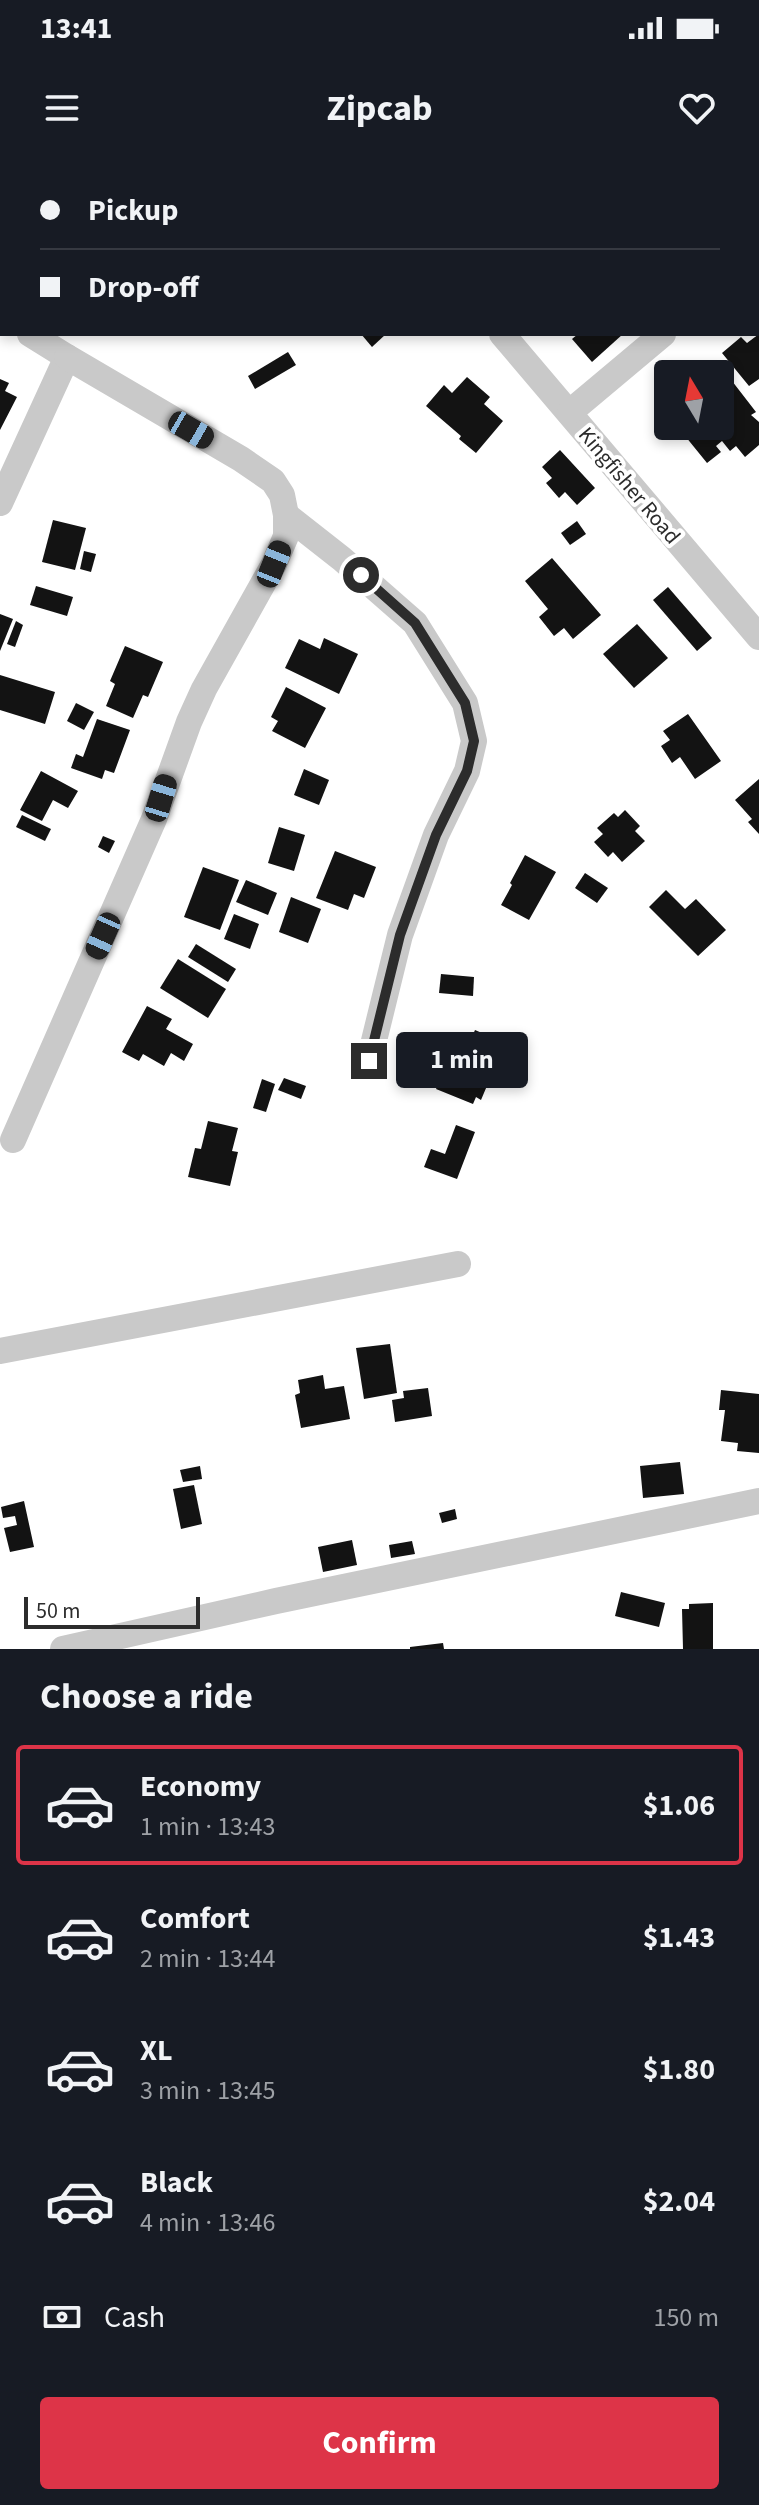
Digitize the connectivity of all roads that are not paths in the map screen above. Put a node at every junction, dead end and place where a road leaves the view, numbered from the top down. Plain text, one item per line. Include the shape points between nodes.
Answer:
1 (33, 336) edge
2 (504, 336) edge
3 (661, 336) edge
4 (67, 357) junction
5 (570, 412) junction
6 (0, 503) edge
7 (286, 515) junction
8 (759, 637) edge
9 (369, 1061) dead end
10 (13, 1140) dead end
11 (458, 1264) dead end
12 (0, 1351) edge
13 (759, 1501) edge
14 (63, 1649) edge

1 - 4 street
2 - 5 street, Kingfisher Road
3 - 5 street
4 - 6 street
4 - 7 street via 273,481
5 - 8 street, Kingfisher Road
7 - 9 street via 415,623 465,703 474,741 467,771 436,835 400,935
7 - 10 street via 286,536 274,564 189,722 154,819
11 - 12 street
13 - 14 street

